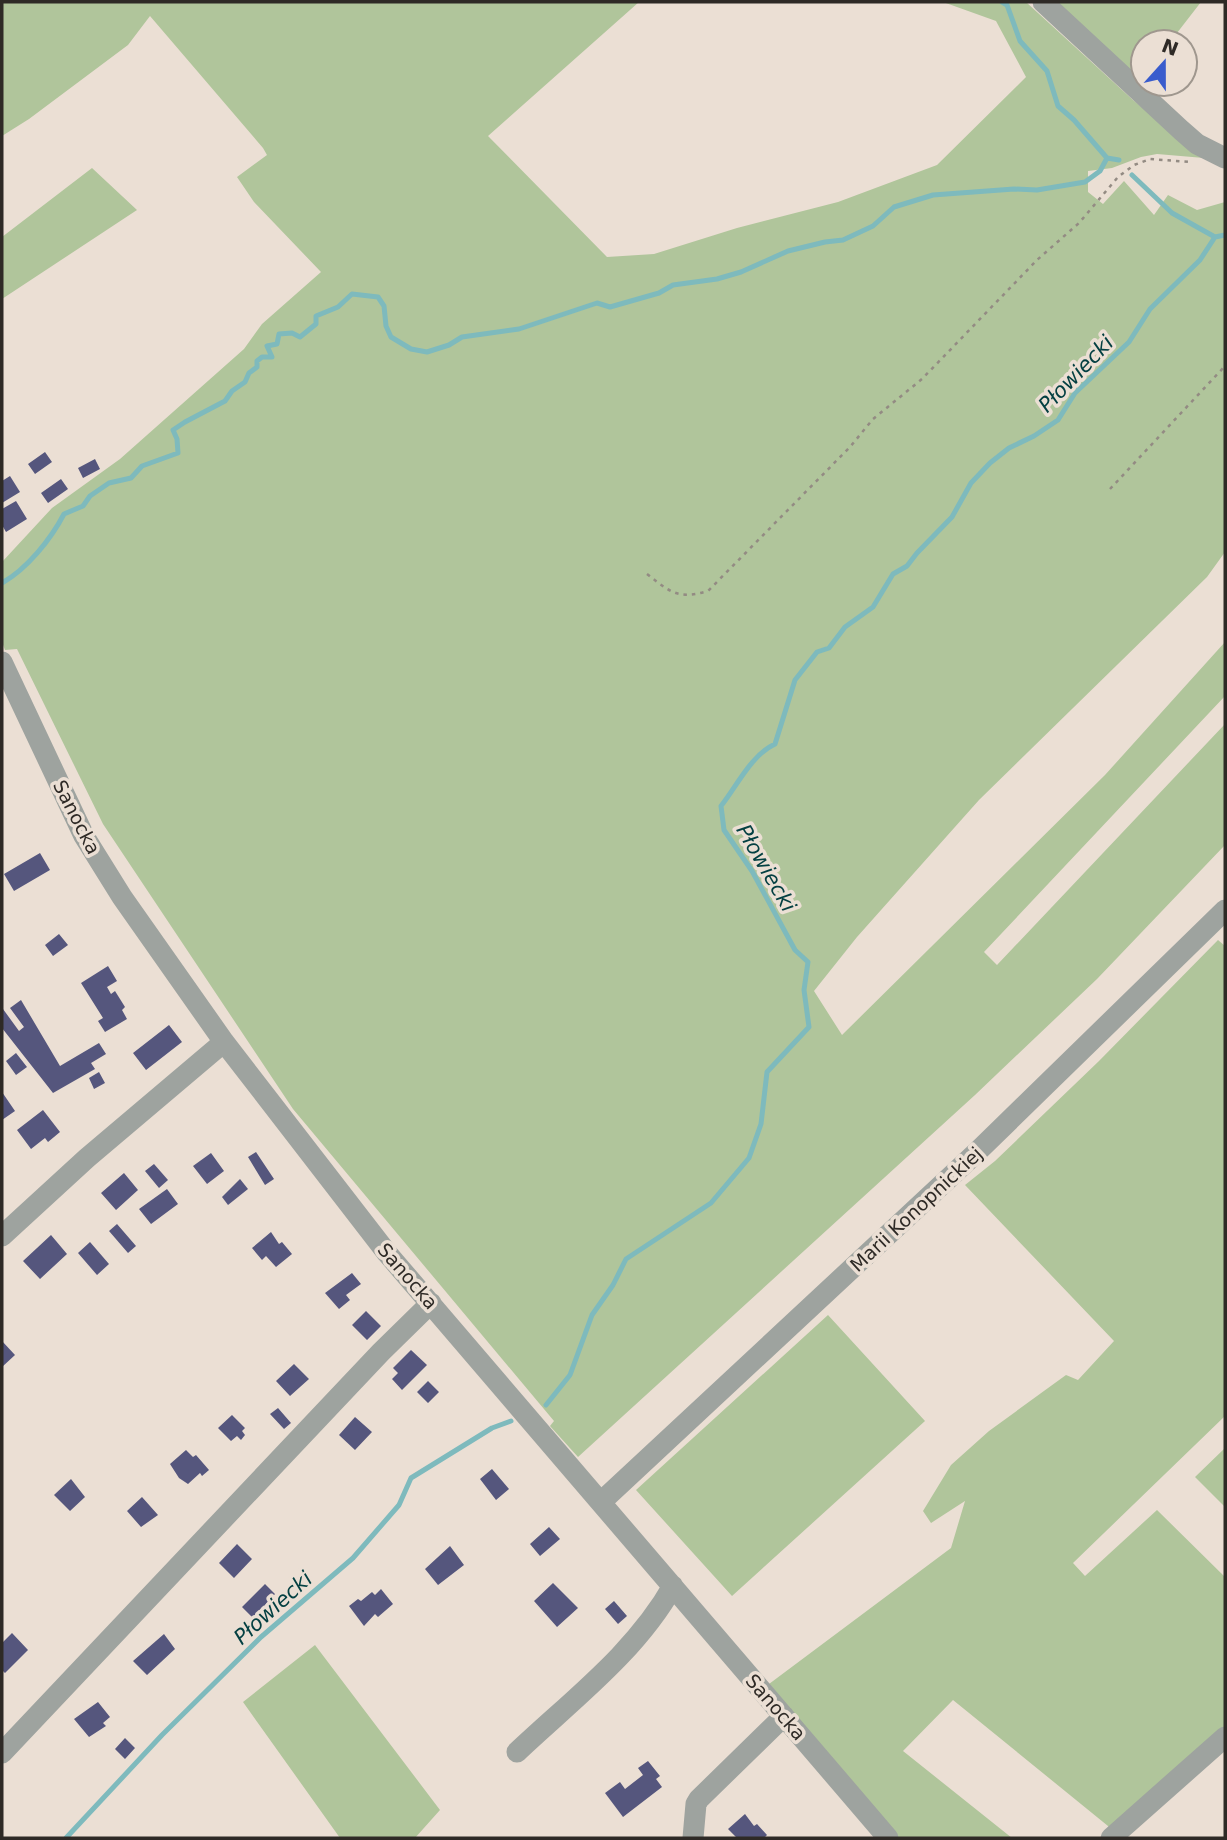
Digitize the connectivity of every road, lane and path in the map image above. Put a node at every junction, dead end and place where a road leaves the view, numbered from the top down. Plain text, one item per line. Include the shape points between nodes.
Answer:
1 (1043, 2) edge
2 (1225, 158) edge
3 (1193, 162) dead end
4 (1225, 366) edge
5 (1110, 489) dead end
6 (647, 574) dead end
7 (2, 662) edge
8 (1225, 911) edge
9 (224, 1042) junction
10 (2, 1236) edge
11 (431, 1303) junction
12 (601, 1502) junction
13 (673, 1586) junction
14 (783, 1716) junction
15 (1225, 1737) edge
16 (517, 1752) dead end
17 (2, 1753) edge
18 (693, 1838) edge
19 (888, 1838) edge
20 (1111, 1838) edge

1 - 2 street via 1197,144
3 - 6 path via 1150,159 1118,177 1079,223 922,379 873,419 708,591 689,597 671,592
4 - 5 path
7 - 9 street, Sanocka via 84,836
8 - 12 street, Marii Konopnickiej via 978,1151
9 - 10 street
9 - 11 street, Sanocka
11 - 12 street, Sanocka
11 - 17 street
12 - 13 street, Sanocka
13 - 14 street, Sanocka
13 - 16 street via 632,1644
14 - 18 street via 699,1799
14 - 19 street, Sanocka
15 - 20 street

